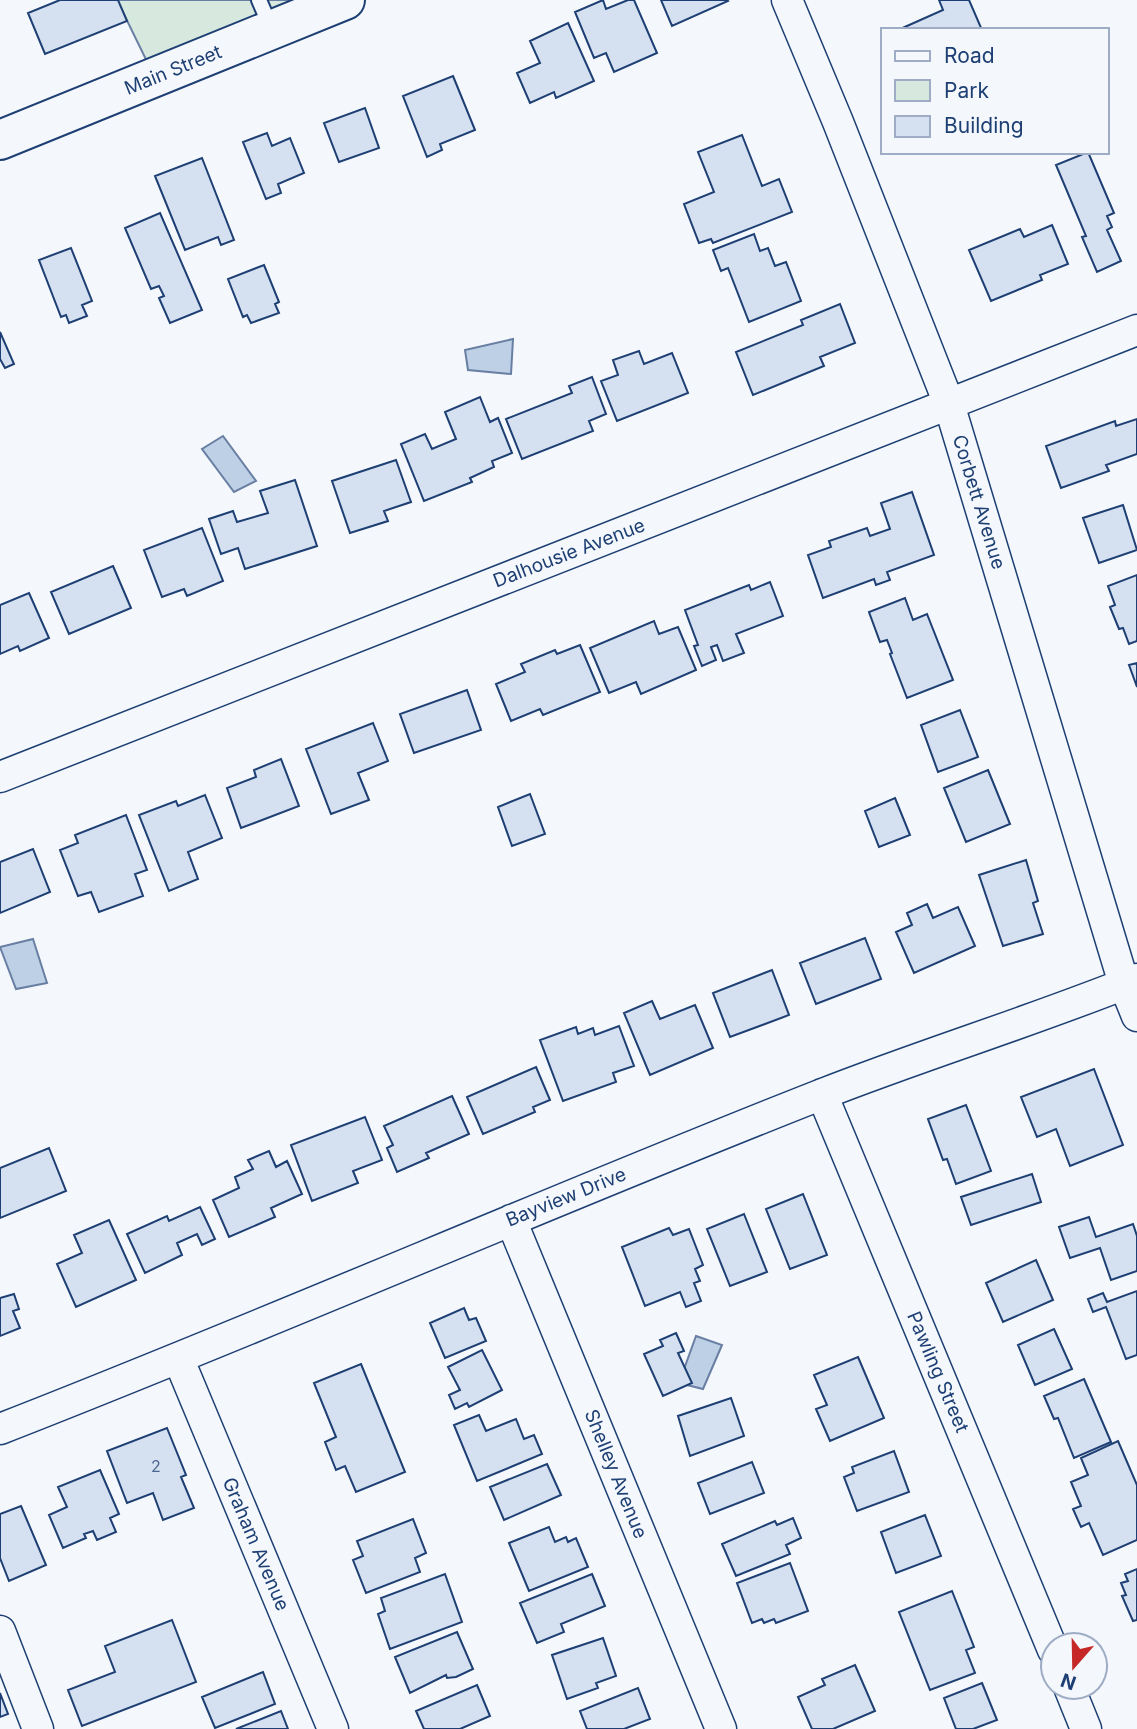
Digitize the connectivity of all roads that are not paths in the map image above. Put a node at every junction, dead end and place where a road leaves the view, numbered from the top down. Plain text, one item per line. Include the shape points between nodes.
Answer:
1 (345, 0) edge
2 (787, 0) edge
3 (265, 15) edge
4 (0, 140) edge
5 (1137, 330) edge
6 (949, 404) junction
7 (0, 777) edge
8 (1130, 981) edge
9 (1137, 1016) edge
10 (822, 1094) junction
11 (511, 1220) junction
12 (179, 1360) junction
13 (0, 1429) edge
14 (0, 1631) edge
15 (1045, 1631) edge
16 (1075, 1701) edge
17 (38, 1729) edge
18 (333, 1729) edge
19 (721, 1729) edge
20 (1086, 1729) edge

1 - 3 main road, Main Street
2 - 6 street, Corbett Avenue
3 - 4 main road, Main Street
5 - 6 street, Dalhousie Avenue
6 - 7 street, Dalhousie Avenue
6 - 8 street, Corbett Avenue
8 - 9 street, Corbett Avenue
8 - 10 street, Bayview Drive
10 - 11 street, Bayview Drive
10 - 15 street, Pawling Street
11 - 12 street, Bayview Drive
11 - 19 street, Shelley Avenue
12 - 13 street, Bayview Drive
12 - 18 street, Graham Avenue
14 - 17 street
16 - 20 street

